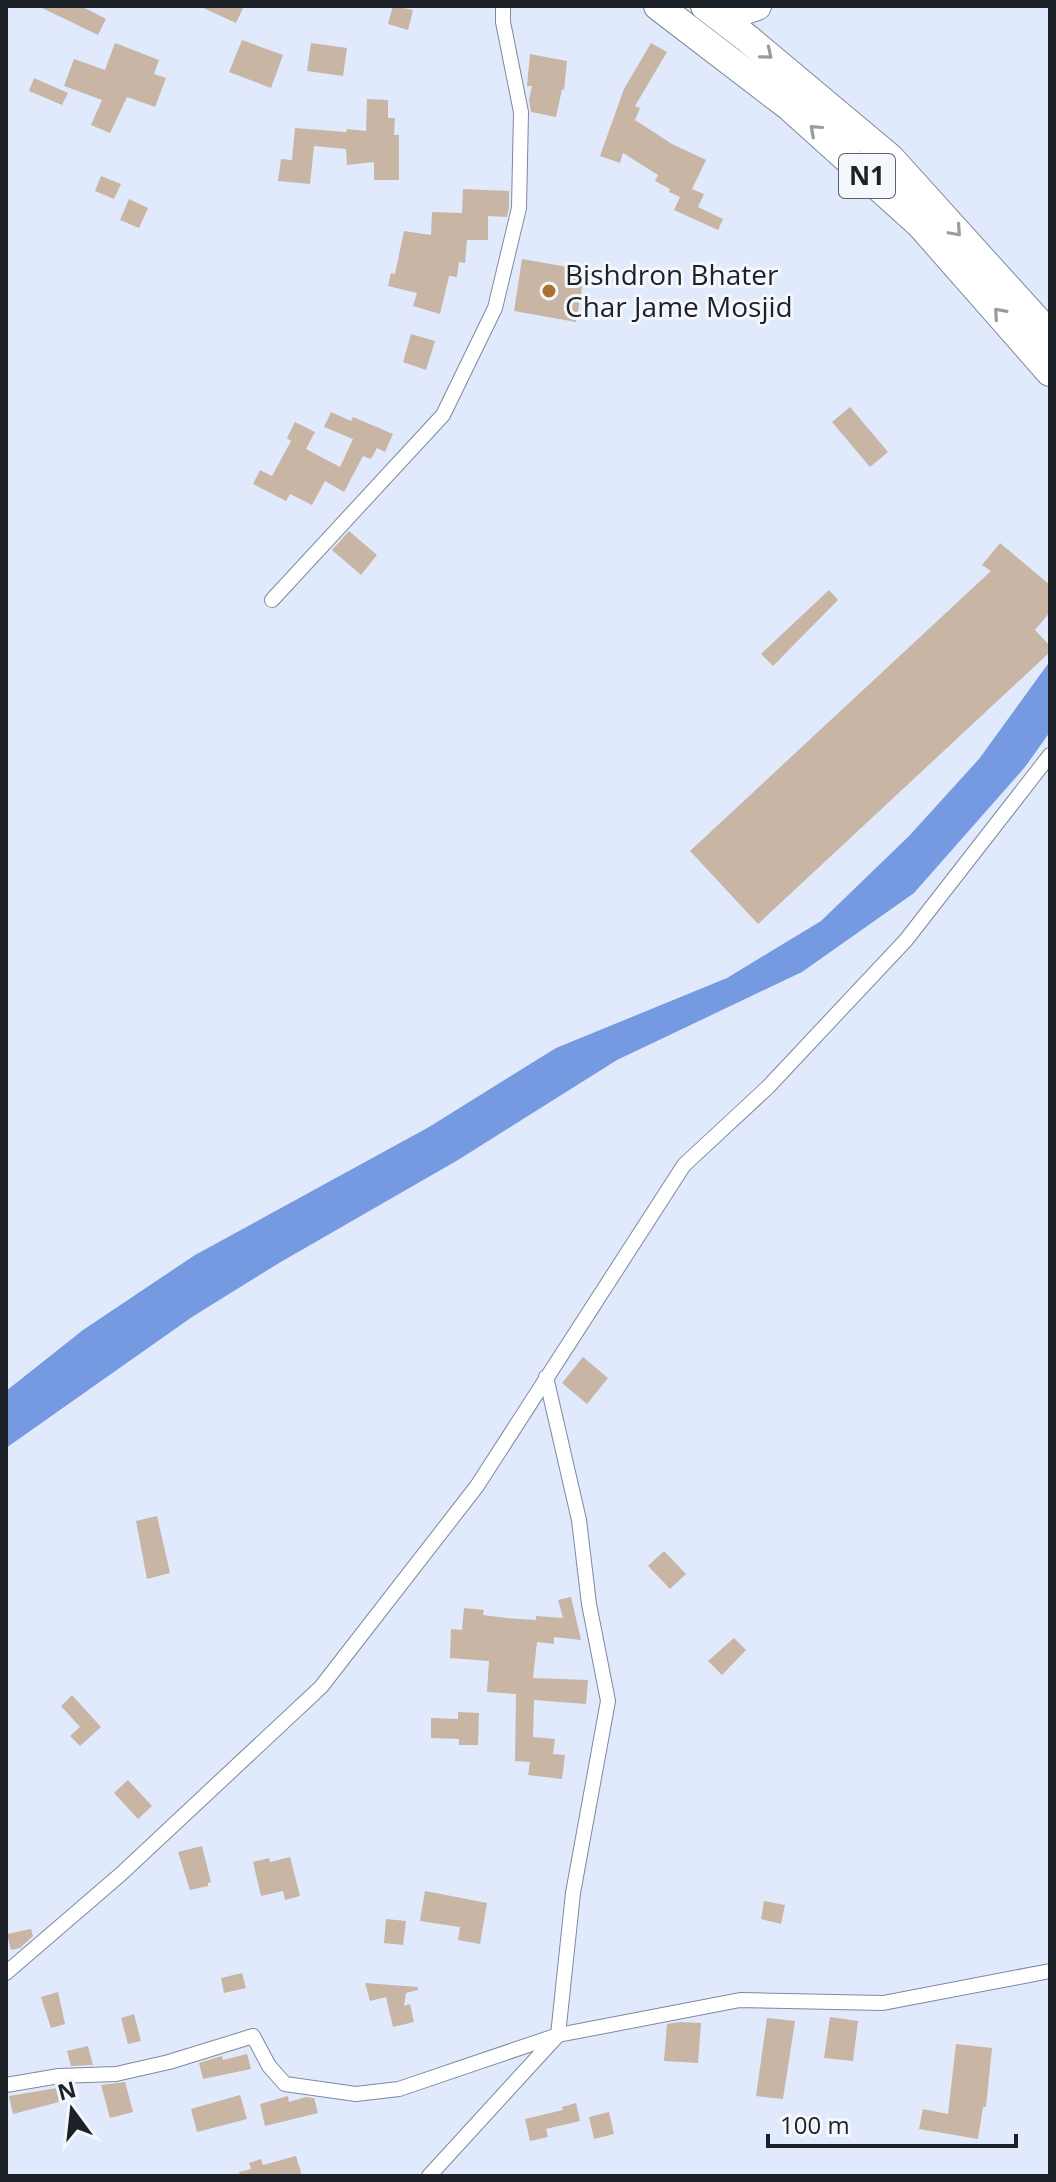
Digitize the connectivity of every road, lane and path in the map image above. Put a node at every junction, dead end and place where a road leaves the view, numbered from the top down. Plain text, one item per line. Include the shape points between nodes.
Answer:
1 (503, 6) edge
2 (658, 6) edge
3 (757, 6) edge
4 (714, 12) edge
5 (1050, 335) edge
6 (1050, 372) edge
7 (272, 600) dead end
8 (1050, 755) edge
9 (546, 1377) junction
10 (1050, 1971) edge
11 (6, 1973) edge
12 (558, 2035) junction
13 (6, 2085) edge
14 (429, 2176) edge

1 - 7 street via 521,112 519,208 495,308 443,415
6 -> 2 highway, N1 via 920,224 790,107
3 - 4 highway
4 -> 5 highway, N1 via 890,158
8 - 9 street via 906,940 768,1087 684,1165
9 - 11 street via 477,1486 321,1687 121,1874
9 - 12 street via 579,1520 608,1701 573,1893
10 - 12 street via 883,2003 740,2000
12 - 13 street via 399,2089 356,2094 285,2084 253,2036 116,2074
12 - 14 street

